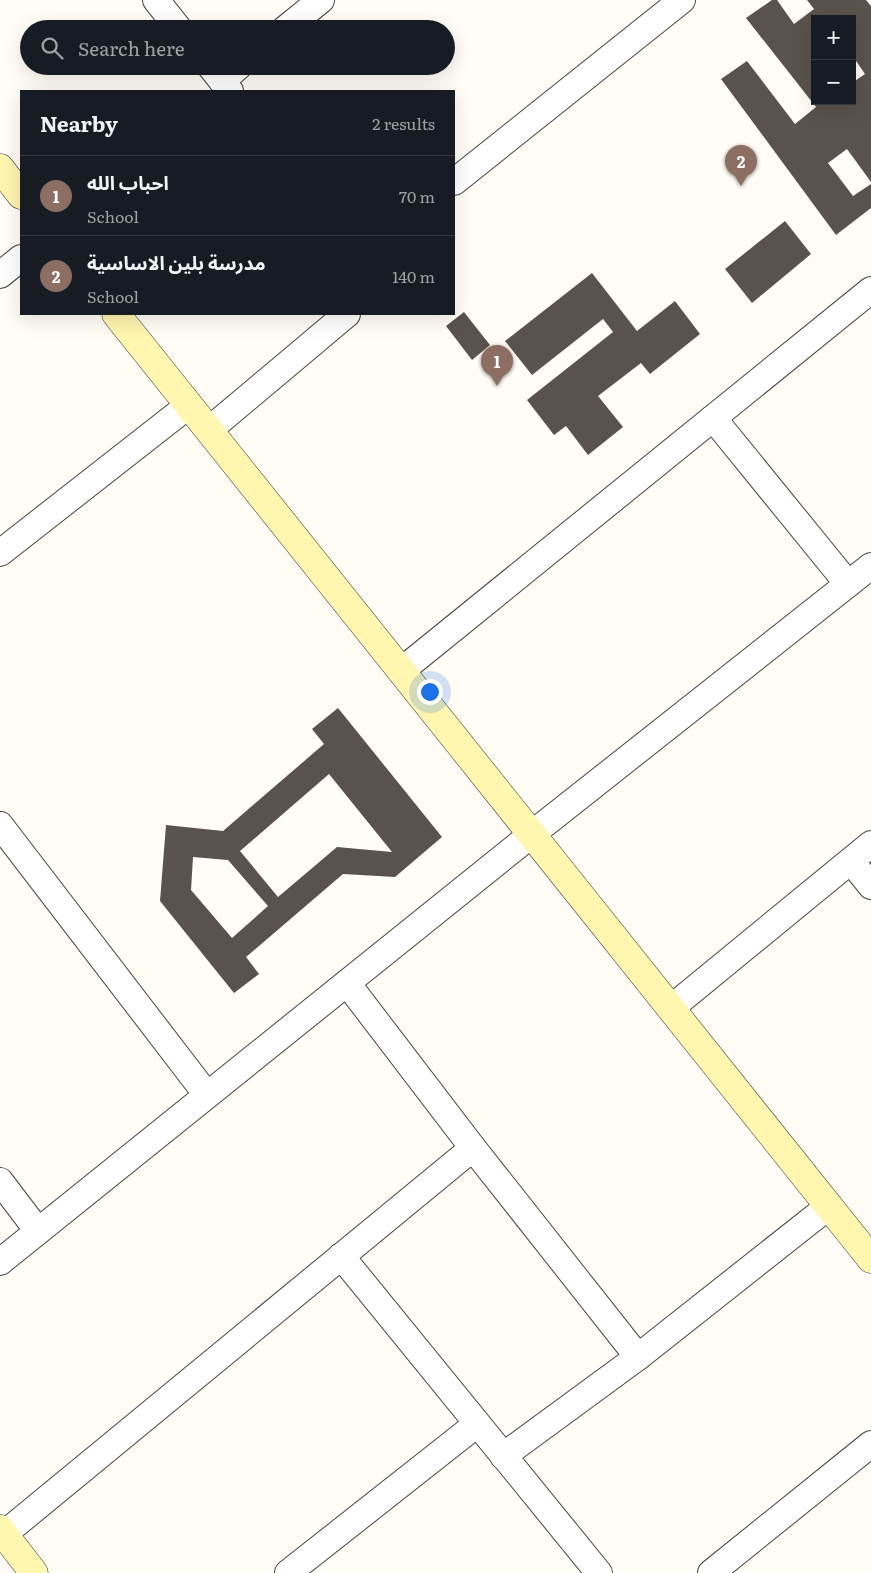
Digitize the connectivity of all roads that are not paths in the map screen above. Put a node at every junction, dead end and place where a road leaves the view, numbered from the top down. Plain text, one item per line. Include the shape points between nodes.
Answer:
1 (156, 0) edge
2 (321, 0) edge
3 (682, 0) edge
4 (172, 20) edge
5 (296, 20) edge
6 (0, 168) edge
7 (455, 181) edge
8 (20, 194) edge
9 (20, 259) edge
10 (0, 275) edge
11 (871, 290) edge
12 (117, 315) edge
13 (346, 315) edge
14 (189, 405) junction
15 (713, 418) junction
16 (209, 430) junction
17 (0, 553) edge
18 (870, 568) edge
19 (848, 584) junction
20 (401, 671) junction
21 (0, 825) edge
22 (532, 834) junction
23 (871, 844) edge
24 (851, 861) junction
25 (871, 886) edge
26 (347, 983) junction
27 (671, 1008) junction
28 (207, 1095) junction
29 (473, 1148) junction
30 (0, 1181) edge
31 (829, 1206) junction
32 (38, 1231) junction
33 (341, 1256) junction
34 (871, 1259) edge
35 (0, 1262) edge
36 (638, 1357) junction
37 (477, 1424) junction
38 (871, 1444) edge
39 (503, 1456) junction
40 (2, 1532) edge
41 (306, 1568) edge
42 (34, 1573) edge
43 (599, 1573) edge
44 (712, 1573) edge

1 - 4 street
2 - 5 street
3 - 7 street
6 - 8 street
9 - 10 street
11 - 15 street
12 - 14 street
13 - 16 street
14 - 16 street
14 - 17 street
15 - 19 street
15 - 20 street
16 - 20 street
18 - 19 street
19 - 22 street
20 - 22 street
21 - 28 street
22 - 26 street
22 - 27 street
23 - 24 street
24 - 25 street
24 - 27 street
26 - 28 street
26 - 29 street
27 - 31 street
28 - 32 street
29 - 33 street
29 - 36 street
30 - 32 street
31 - 34 street
31 - 36 street
32 - 35 street
33 - 37 street
33 - 40 street
36 - 39 street
37 - 39 street
37 - 41 street
38 - 44 street
39 - 43 street
40 - 42 street

